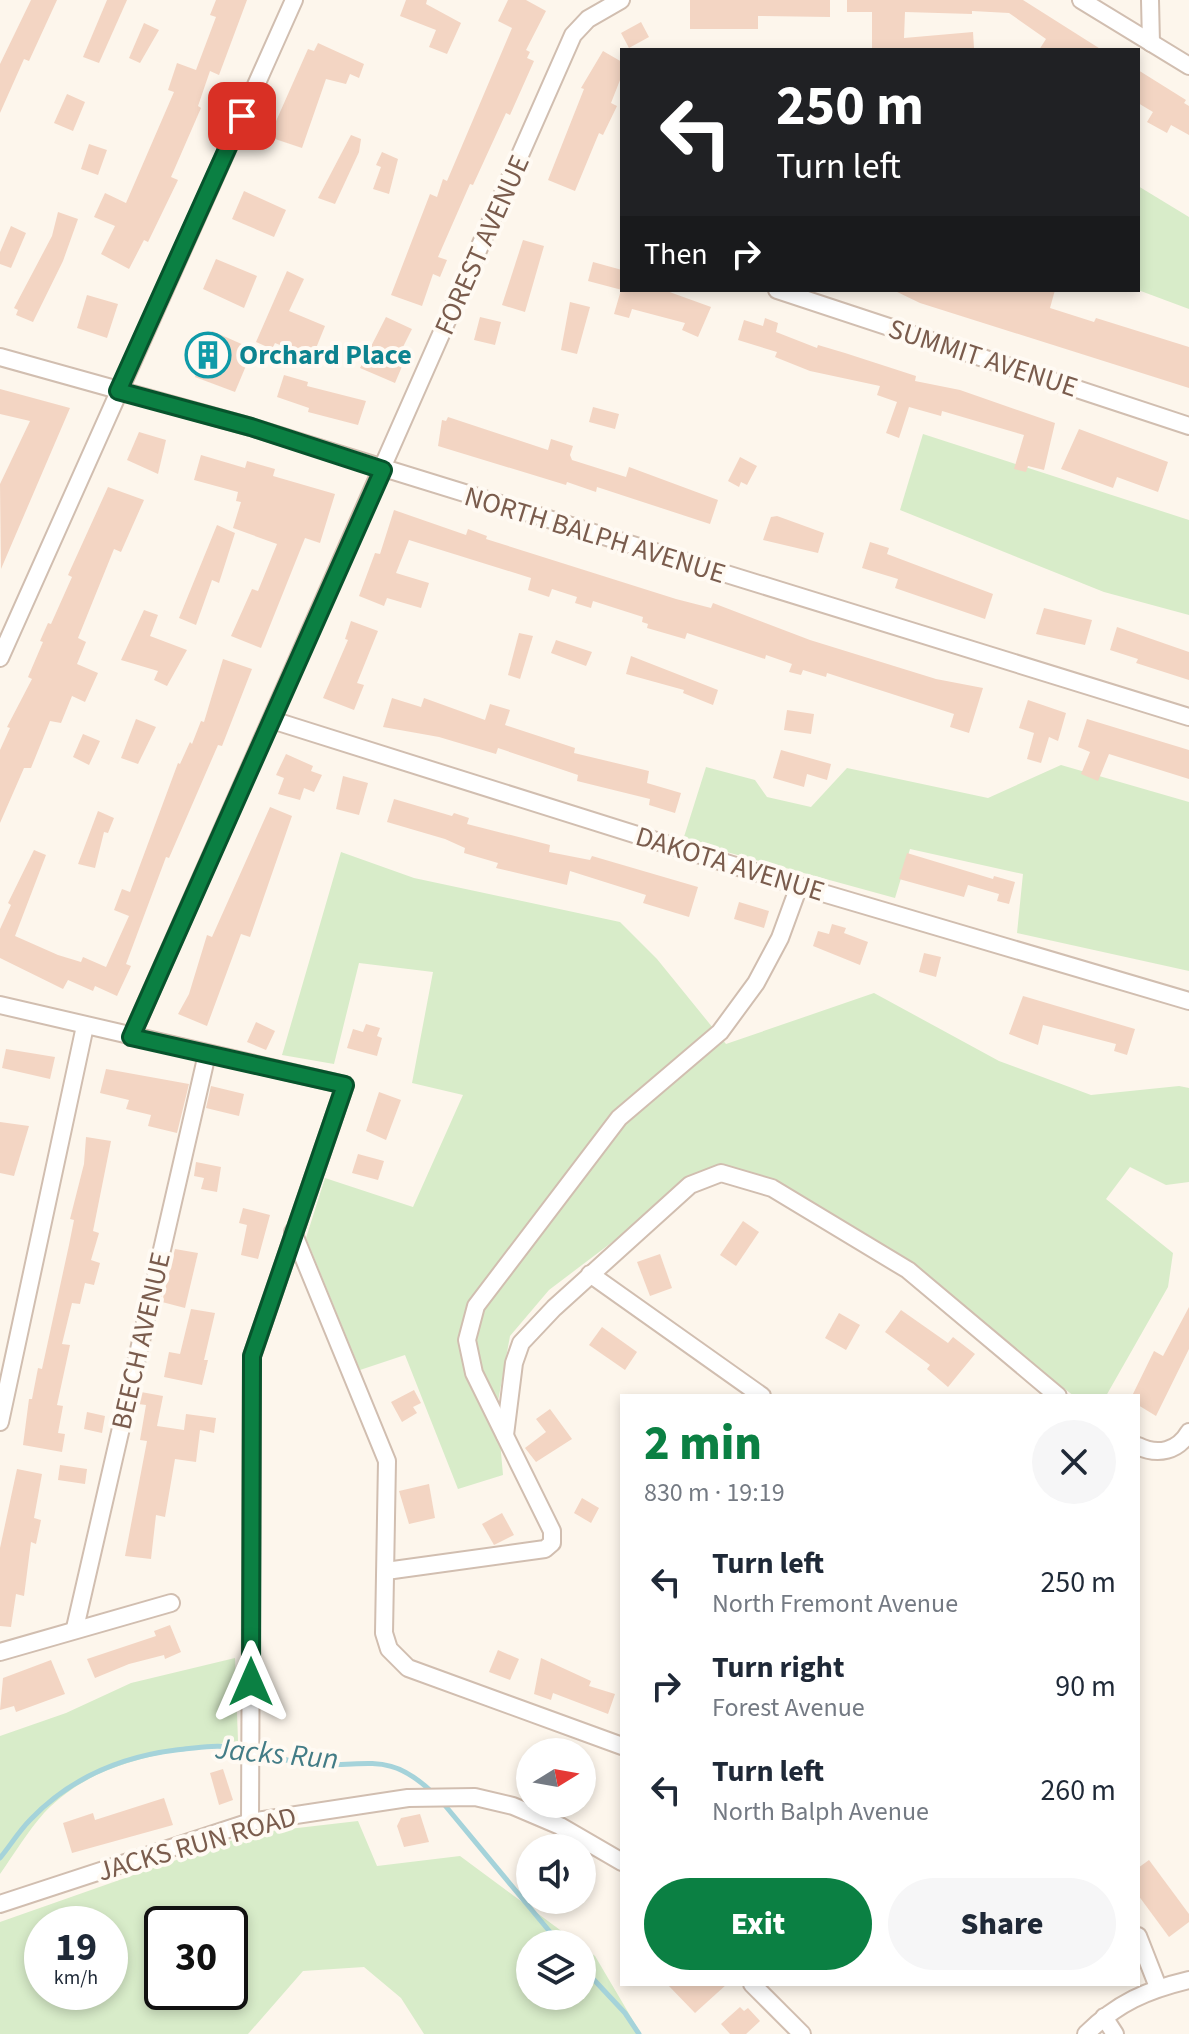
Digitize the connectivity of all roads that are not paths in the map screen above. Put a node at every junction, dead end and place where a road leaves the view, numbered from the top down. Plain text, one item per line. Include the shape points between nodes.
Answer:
1 (294, 0) edge
2 (621, 0) edge
3 (1081, 0) edge
4 (1150, 0) edge
5 (1151, 43) junction
6 (1189, 66) edge
7 (783, 292) edge
8 (0, 357) edge
9 (118, 391) junction
10 (1189, 426) edge
11 (383, 470) junction
12 (0, 658) edge
13 (1189, 717) edge
14 (272, 720) junction
15 (799, 886) junction
16 (1189, 1001) edge
17 (0, 1005) edge
18 (85, 1026) junction
19 (131, 1037) junction
20 (207, 1054) junction
21 (293, 1232) junction
22 (590, 1274) junction
23 (759, 1394) edge
24 (1056, 1394) edge
25 (0, 1422) edge
26 (1189, 1432) edge
27 (505, 1437) junction
28 (1140, 1447) edge
29 (386, 1571) junction
30 (171, 1603) dead end
31 (75, 1628) junction
32 (0, 1652) edge
33 (620, 1745) edge
34 (250, 1822) junction
35 (620, 1861) edge
36 (0, 1904) edge
37 (1140, 1941) edge
38 (1189, 1980) edge
39 (754, 1986) edge
40 (1158, 1987) junction
41 (1104, 2017) junction
42 (802, 2034) edge
43 (1086, 2034) edge
44 (1115, 2034) edge

1 - 9 street
2 - 11 street, FOREST AVENUE via 588,19 573,35
3 - 5 street
4 - 5 street
5 - 6 street
7 - 10 street, SUMMIT AVENUE
8 - 9 street, NORTH BALPH AVENUE
9 - 11 street, NORTH BALPH AVENUE
9 - 12 street
11 - 13 street, NORTH BALPH AVENUE
11 - 14 street, FOREST AVENUE
14 - 15 street, DAKOTA AVENUE
14 - 19 street, FOREST AVENUE
15 - 16 street, DAKOTA AVENUE
15 - 27 street via 756,983 720,1032 619,1118 476,1306 467,1340 474,1373
17 - 18 street
18 - 19 street
18 - 25 street
19 - 20 street
20 - 21 street via 345,1085
20 - 31 street, BEECH AVENUE
21 - 29 street via 387,1461
21 - 34 street via 252,1356
22 - 23 street
22 - 24 street via 690,1185 721,1173 772,1188 908,1270
22 - 27 street via 521,1343
26 - 28 street via 1170,1449 1156,1452
27 - 29 street via 553,1539 545,1549
29 - 33 street via 384,1633 396,1658 408,1668
30 - 31 street
31 - 32 street
34 - 35 street, JACKS RUN ROAD via 408,1798 475,1797 560,1826
34 - 36 street, JACKS RUN ROAD
37 - 40 street
38 - 40 street
39 - 42 street
40 - 41 street
41 - 43 street
41 - 44 street

